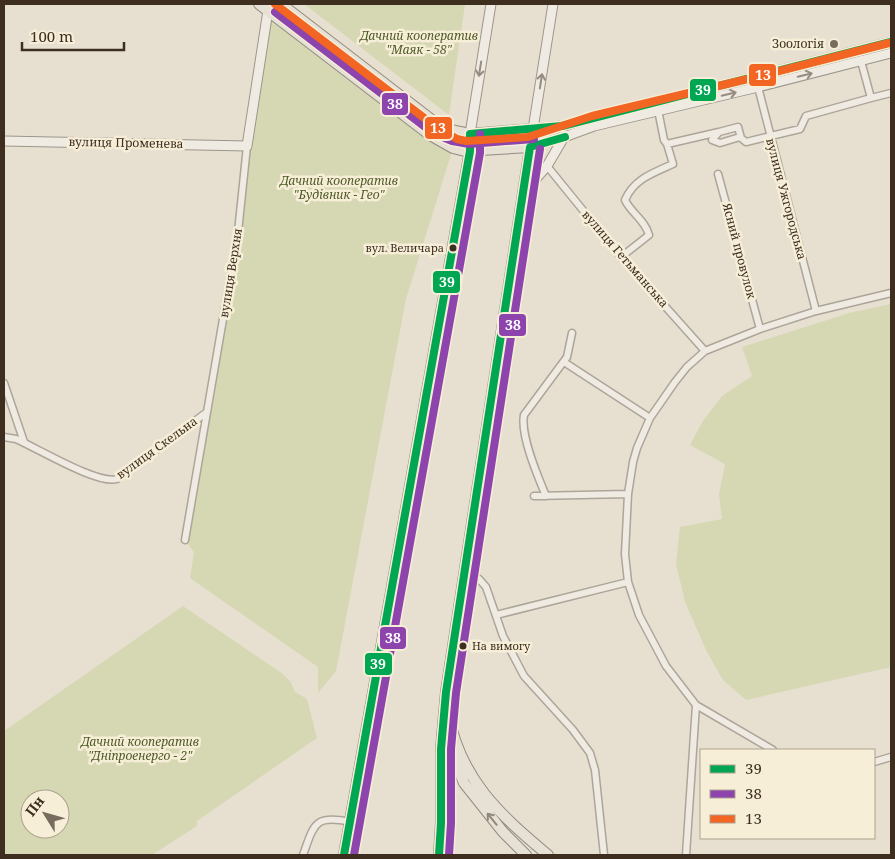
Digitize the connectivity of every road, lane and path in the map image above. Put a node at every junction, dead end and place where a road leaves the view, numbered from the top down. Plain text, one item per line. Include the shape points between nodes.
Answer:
1 (259, 4) edge
2 (281, 4) edge
3 (490, 4) edge
4 (553, 4) edge
5 (269, 7) edge
6 (891, 42) edge
7 (891, 53) edge
8 (861, 61) junction
9 (758, 87) junction
10 (891, 93) edge
11 (871, 98) junction
12 (658, 110) junction
13 (562, 126) junction
14 (533, 129) junction
15 (719, 132) junction
16 (470, 134) junction
17 (769, 136) junction
18 (564, 137) junction
19 (740, 137) junction
20 (4, 141) edge
21 (667, 144) junction
22 (247, 146) junction
23 (530, 147) junction
24 (470, 152) junction
25 (547, 166) junction
26 (718, 174) dead end
27 (523, 193) junction
28 (622, 257) junction
29 (891, 293) edge
30 (816, 311) junction
31 (760, 329) junction
32 (572, 334) dead end
33 (705, 351) junction
34 (564, 362) junction
35 (4, 383) edge
36 (207, 412) junction
37 (650, 418) junction
38 (4, 437) edge
39 (24, 442) junction
40 (628, 494) junction
41 (534, 496) dead end
42 (546, 496) junction
43 (185, 540) dead end
44 (465, 572) junction
45 (628, 582) junction
46 (496, 615) junction
47 (446, 692) junction
48 (696, 705) junction
49 (450, 722) junction
50 (771, 749) edge
51 (891, 757) edge
52 (875, 762) edge
53 (350, 822) junction
54 (538, 847) junction
55 (303, 855) edge
56 (344, 855) edge
57 (439, 855) edge
58 (525, 855) edge
59 (548, 855) edge
60 (604, 855) edge
61 (686, 855) edge

1 - 5 main road
2 - 16 main road via 437,124
3 -> 16 main road
14 -> 4 main road
5 - 22 main road, вулиця Верхня
5 - 24 main road via 430,135 453,148
6 - 13 main road
7 - 8 main road
9 -> 8 main road
8 - 11 street
12 -> 9 main road
9 - 17 street, вулиця Ужгородська
10 - 11 street
11 - 17 street via 806,116 800,129
12 - 18 main road
12 - 21 street
13 - 14 main road
13 - 18 main road
14 - 16 main road
14 - 23 main road
15 - 19 street via 738,127
15 - 19 street via 712,140 720,144
15 - 21 street
16 - 24 main road
17 - 19 street via 748,142
17 - 30 street, вулиця Ужгородська
18 - 23 main road
18 - 25 main road
20 - 22 main road, вулиця Променева
21 - 28 street via 673,164 646,176 633,186 625,200 629,209 647,227 649,235
22 - 36 street, вулиця Верхня via 238,232
23 - 24 main road
23 - 27 main road
24 - 53 main road
25 - 27 main road
25 - 28 street, вулиця Гетьманська
26 - 31 street, Ясний провулок
27 - 44 main road
28 - 33 street, вулиця Гетьманська
29 - 30 street
30 - 31 street
31 - 33 street
32 - 34 street
33 - 37 street via 687,367
34 - 37 street
34 - 42 street via 524,415 522,424
35 - 39 street
36 - 39 street, вулиця Скельна via 113,481 96,477
36 - 43 street, вулиця Верхня
37 - 40 street via 637,448
38 - 39 street, вулиця Скельна
40 - 42 street
40 - 45 street via 625,554
41 - 42 street
44 - 46 street via 486,587
44 - 47 main road
45 - 46 street
45 - 48 street via 634,603 666,666
46 - 60 street via 506,644 524,676 590,753 595,770
47 - 49 main road
47 - 57 main road
48 - 50 street
48 - 61 street
49 - 54 main road via 463,763 476,784 496,808
58 -> 49 main road via 464,784 451,751
51 - 52 street
53 - 55 street via 324,819 316,825
53 - 56 main road
54 - 58 main road
54 - 59 main road

